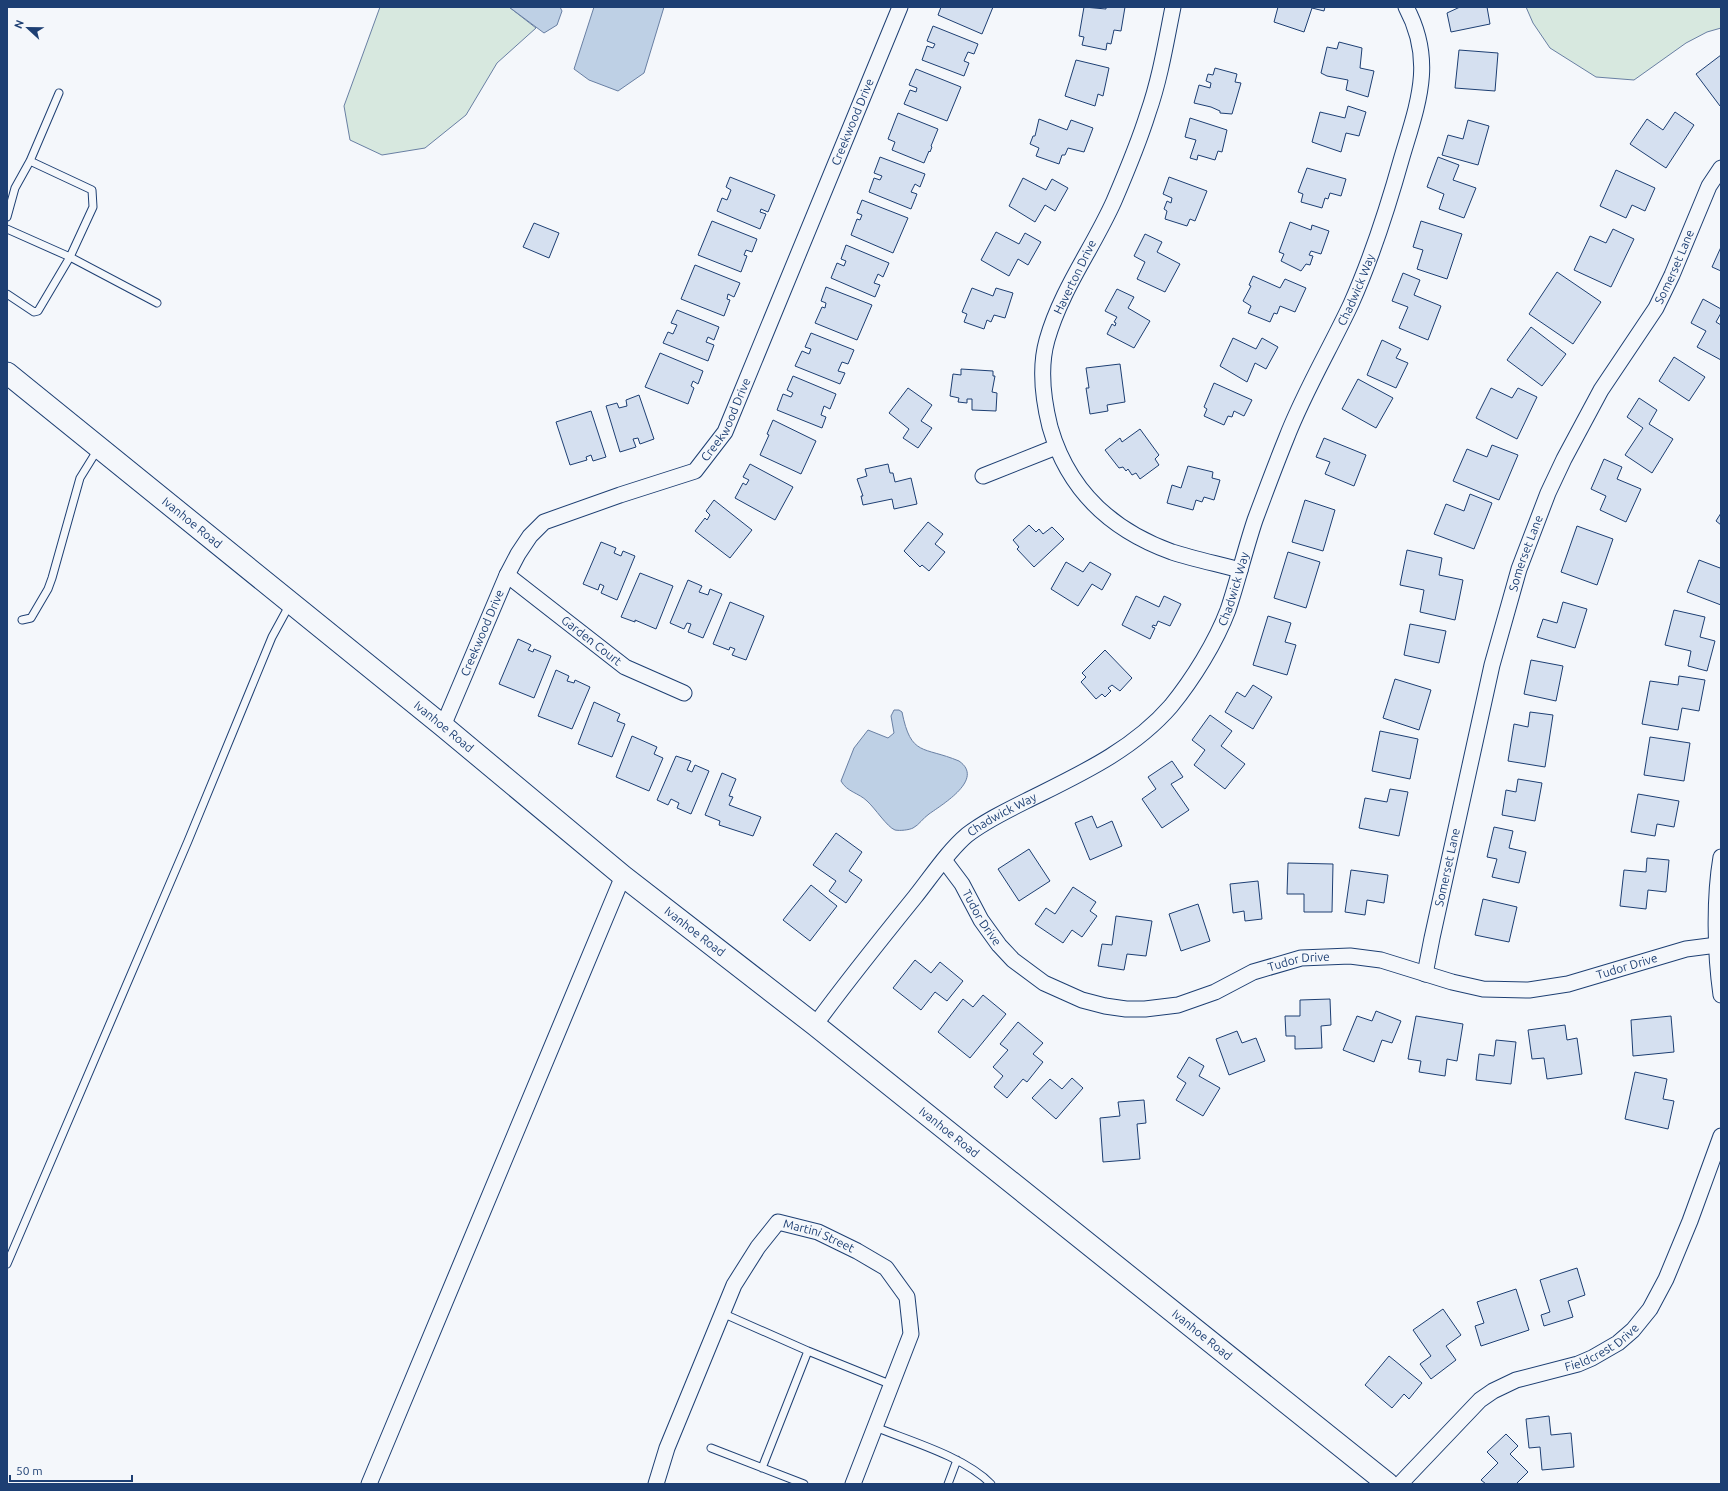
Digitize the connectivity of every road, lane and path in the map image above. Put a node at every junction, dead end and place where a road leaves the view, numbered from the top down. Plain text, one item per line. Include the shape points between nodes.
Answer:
1 (900, 7) edge
2 (1173, 7) edge
3 (1406, 7) edge
4 (59, 93) dead end
5 (30, 161) junction
6 (1721, 168) edge
7 (7, 216) edge
8 (7, 229) edge
9 (70, 257) junction
10 (7, 294) edge
11 (157, 303) dead end
12 (7, 373) edge
13 (99, 447) junction
14 (1056, 447) junction
15 (983, 476) dead end
16 (1240, 570) junction
17 (507, 575) junction
18 (290, 602) junction
19 (22, 620) dead end
20 (684, 693) dead end
21 (443, 726) junction
22 (1721, 857) edge
23 (944, 860) junction
24 (622, 876) junction
25 (1717, 945) junction
26 (1425, 974) junction
27 (1721, 995) edge
28 (815, 1024) junction
29 (1721, 1136) edge
30 (7, 1264) edge
31 (722, 1313) junction
32 (808, 1351) junction
33 (892, 1385) junction
34 (875, 1427) junction
35 (711, 1448) dead end
36 (957, 1460) junction
37 (762, 1468) junction
38 (369, 1484) edge
39 (656, 1484) edge
40 (804, 1484) edge
41 (853, 1484) edge
42 (948, 1484) edge
43 (991, 1484) edge
44 (1388, 1484) edge
45 (1400, 1484) edge

1 - 17 street, Creekwood Drive via 725,432 695,471 544,522 530,536
2 - 14 street, Haverton Drive via 1165,50 1148,113 1114,201 1061,302 1047,341 1043,386 1046,411
3 - 16 street, Chadwick Way via 1417,33 1422,75 1418,100 1389,202 1351,303 1288,434 1255,521
4 - 5 lane
5 - 7 lane via 15,188
5 - 9 lane via 92,190 93,207
6 - 26 street, Somerset Lane via 1709,186 1656,308 1602,390 1564,459 1519,569 1492,665
8 - 9 lane
9 - 10 lane via 38,311 34,312
9 - 11 lane
12 - 13 main road, Ivanhoe Road
13 - 18 main road, Ivanhoe Road
13 - 19 lane via 80,478 48,589 31,618
14 - 15 street
14 - 16 street, Haverton Drive via 1066,468 1088,498 1111,520 1143,539 1173,552
16 - 23 street, Chadwick Way via 1227,612 1200,666 1156,723 1095,766 994,818 966,836
17 - 20 street, Garden Court via 625,667
17 - 21 street, Creekwood Drive
18 - 21 main road, Ivanhoe Road
18 - 30 lane via 272,637 188,841
21 - 24 main road, Ivanhoe Road
22 - 25 street via 1717,895
23 - 26 street, Tudor Drive via 962,884 999,945 1013,960 1044,983 1082,1000 1105,1006 1145,1009 1178,1005 1215,992 1253,972 1301,958 1350,956 1381,960
23 - 28 street, Chadwick Way
24 - 28 main road, Ivanhoe Road
24 - 38 street
25 - 26 street, Tudor Drive via 1686,949 1568,984 1529,990 1483,989
25 - 27 street
28 - 44 main road, Ivanhoe Road
29 - 45 street, Fieldcrest Drive via 1666,1279 1650,1309 1633,1330 1618,1343 1592,1358 1516,1380 1493,1391 1474,1405
31 - 32 lane
31 - 33 street, Martini Street via 738,1279 758,1247 778,1222 818,1232 886,1268 907,1297 911,1334
31 - 39 street, Martini Street via 667,1448
32 - 33 lane
32 - 37 lane
33 - 34 street, Martini Street
34 - 36 lane
34 - 41 street, Martini Street
35 - 37 lane
36 - 42 lane
36 - 43 lane via 982,1474
37 - 40 lane

